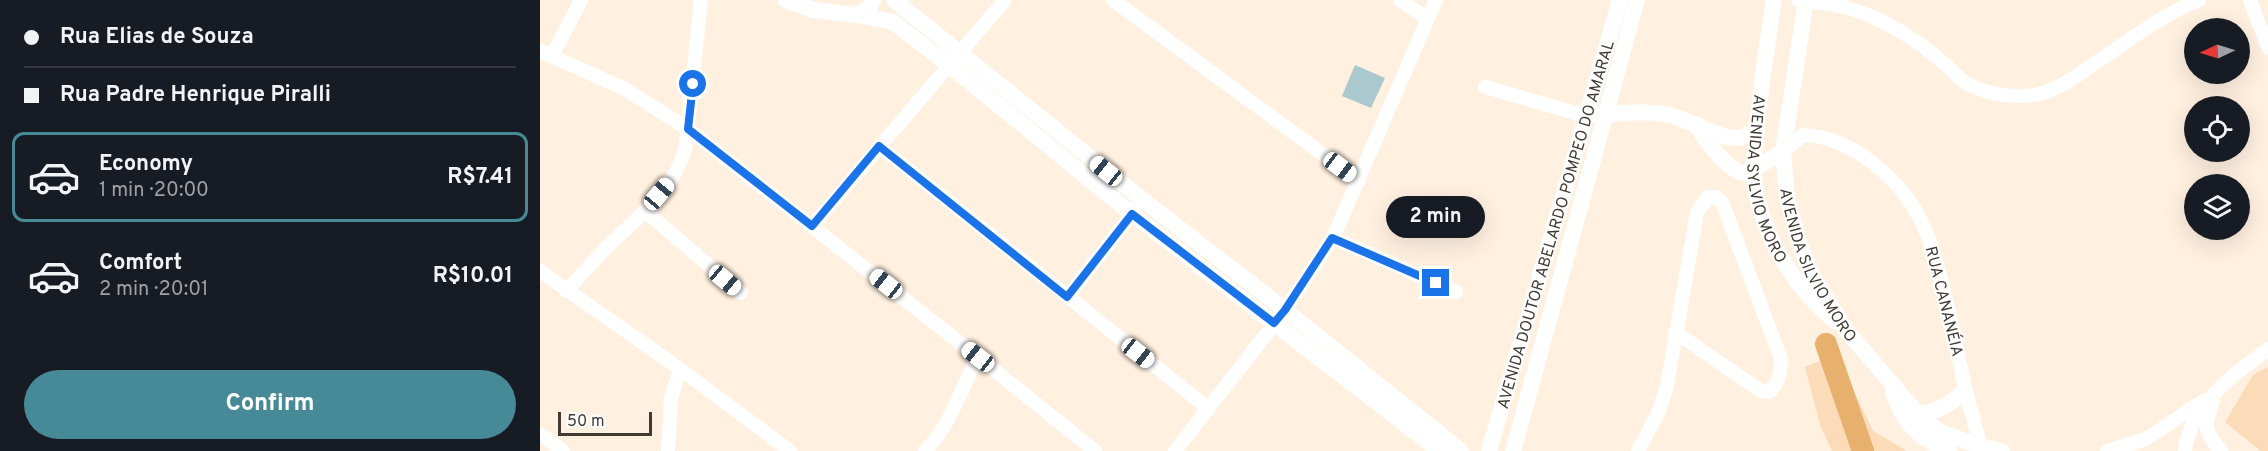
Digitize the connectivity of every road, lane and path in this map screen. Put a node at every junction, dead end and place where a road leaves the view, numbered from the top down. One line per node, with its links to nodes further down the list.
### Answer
1 (581, 0): 21 (street)
2 (701, 0): 29 (street)
3 (785, 0): 18 (main road)
4 (873, 0): 18 (main road)
5 (894, 0): 22 (main road)
6 (1005, 0): 22 (street)
7 (1113, 0): 33 (street)
8 (1400, 0): 19 (street)
9 (1436, 0): 19 (street)
10 (1620, 0): 26 (main road, AVENIDA DOUTOR ABELARDO POMPEO DO AMARAL)
11 (1638, 0): 25 (main road, AVENIDA DOUTOR ABELARDO POMPEO DO AMARAL)
12 (1774, 0): 28 (main road, AVENIDA SYLVIO MORO)
13 (1798, 0): 14 (street)
14 (1806, 0): 17 (street); 31 (main road, AVENIDA SILVIO MORO)
15 (2199, 0): 17 (street)
16 (2250, 0): 20 (street)
17 (1835, 2)
18 (857, 15): 23 (main road)
19 (1428, 19): 33 (street)
20 (2268, 48)
21 (546, 53): 29 (street)
22 (961, 53): 23 (street); 34 (main road)
23 (949, 65): 30 (street); 36 (main road)
24 (1485, 87): 26 (street)
25 (1604, 115): 26 (main road); 27 (main road); 46 (main road, AVENIDA DOUTOR ABELARDO POMPEO DO AMARAL)
26 (1586, 116): 44 (main road, AVENIDA DOUTOR ABELARDO POMPEO DO AMARAL)
27 (1696, 123): 28 (main road); 32 (main road)
28 (1756, 128): 32 (main road, AVENIDA SYLVIO MORO)
29 (688, 129): 35 (street); 37 (street)
30 (879, 146): 37 (street); 43 (street)
31 (1783, 152): 32 (main road); 47 (main road, AVENIDA SILVIO MORO); 53 (street, RUA CANANÉIA)
32 (1753, 169): 47 (main road, AVENIDA SYLVIO MORO)
33 (1359, 181): 38 (street)
34 (1143, 201): 36 (street); 45 (main road)
35 (645, 211): 40 (street); 42 (street)
36 (1132, 214): 43 (street); 45 (main road)
37 (812, 226): 50 (street)
38 (1332, 238): 41 (street); 45 (street)
39 (540, 271): 40 (street)
40 (566, 291): 51 (street)
41 (1456, 292)
42 (741, 293)
43 (1067, 297): 55 (street)
44 (1529, 316): 46 (main road); 67 (main road, AVENIDA DOUTOR ABELARDO POMPEO DO AMARAL)
45 (1280, 317): 55 (street); 65 (main road); 66 (main road)
46 (1550, 323): 68 (main road, AVENIDA DOUTOR ABELARDO POMPEO DO AMARAL)
47 (1846, 330): 52 (main road, AVENIDA SILVIO MORO)
48 (1675, 332): 48 (street); 69 (street)
49 (2268, 349): 54 (street)
50 (978, 357): 62 (street); 63 (street)
51 (680, 369): 60 (street); 61 (street)
52 (1891, 385): 56 (main road, AVENIDA SILVIO MORO); 70 (main road)
53 (1965, 390): 56 (main road); 58 (street, RUA CANANÉIA)
54 (2217, 392): 72 (street); 73 (street); 74 (street)
55 (1209, 409): 64 (street)
56 (1917, 413): 58 (main road, AVENIDA SILVIO MORO)
57 (540, 434): 59 (street)
58 (1979, 448): 71 (main road, AVENIDA SILVIO MORO)
59 (563, 451)
60 (668, 451)
61 (790, 451)
62 (925, 451)
63 (1095, 451)
64 (1175, 451)
65 (1440, 451)
66 (1461, 451)
67 (1489, 451)
68 (1513, 451)
69 (1638, 451)
70 (1949, 451)
71 (2002, 451)
72 (2107, 451)
73 (2185, 451)
74 (2221, 451)

